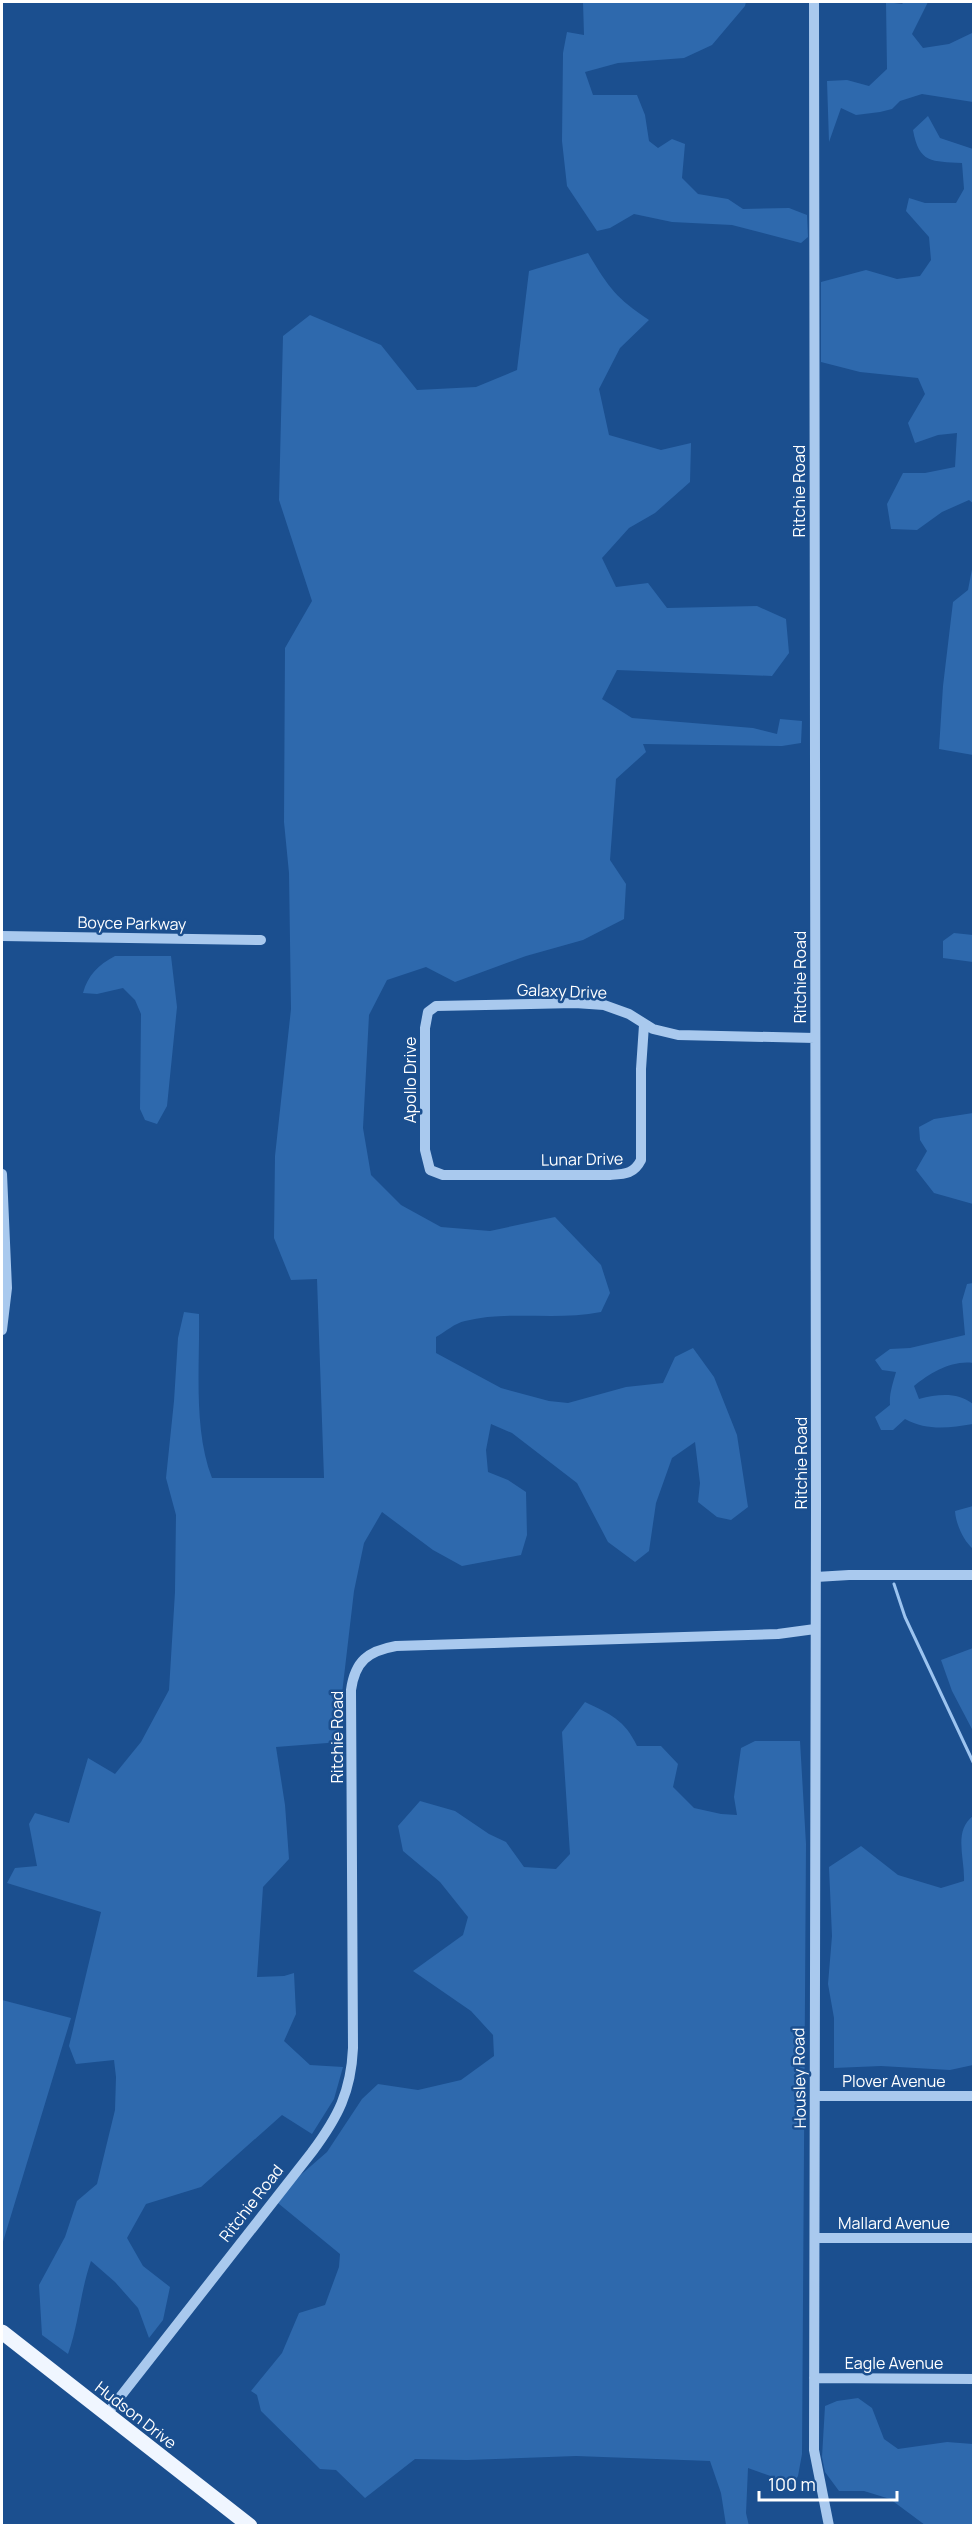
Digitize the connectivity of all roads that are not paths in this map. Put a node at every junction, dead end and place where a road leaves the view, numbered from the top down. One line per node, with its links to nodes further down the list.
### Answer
1 (814, 2): 6 (street, Ritchie Road)
2 (2, 936): 3 (street, Boyce Parkway)
3 (261, 940)
4 (444, 1004): 5 (street, Galaxy Drive); 7 (street, Apollo Drive)
5 (644, 1025): 6 (street, Galaxy Drive); 7 (street, Lunar Drive)
6 (815, 1038): 11 (street, Ritchie Road)
7 (429, 1167)
8 (2, 1174): 9 (street)
9 (2, 1330)
10 (974, 1575): 11 (street)
11 (816, 1577): 12 (street, Ritchie Road)
12 (815, 1629): 13 (street, Housley Road); 20 (street, Ritchie Road)
13 (815, 2096): 14 (street, Plover Avenue); 15 (street, Housley Road)
14 (974, 2097)
15 (815, 2238): 16 (street, Mallard Avenue); 18 (street, Housley Road)
16 (974, 2238)
17 (2, 2332): 20 (main road, Hudson Drive)
18 (814, 2378): 19 (street, Eagle Avenue); 22 (street, Housley Road)
19 (974, 2379)
20 (106, 2415): 21 (main road, Hudson Drive)
21 (250, 2526)
22 (829, 2526)

